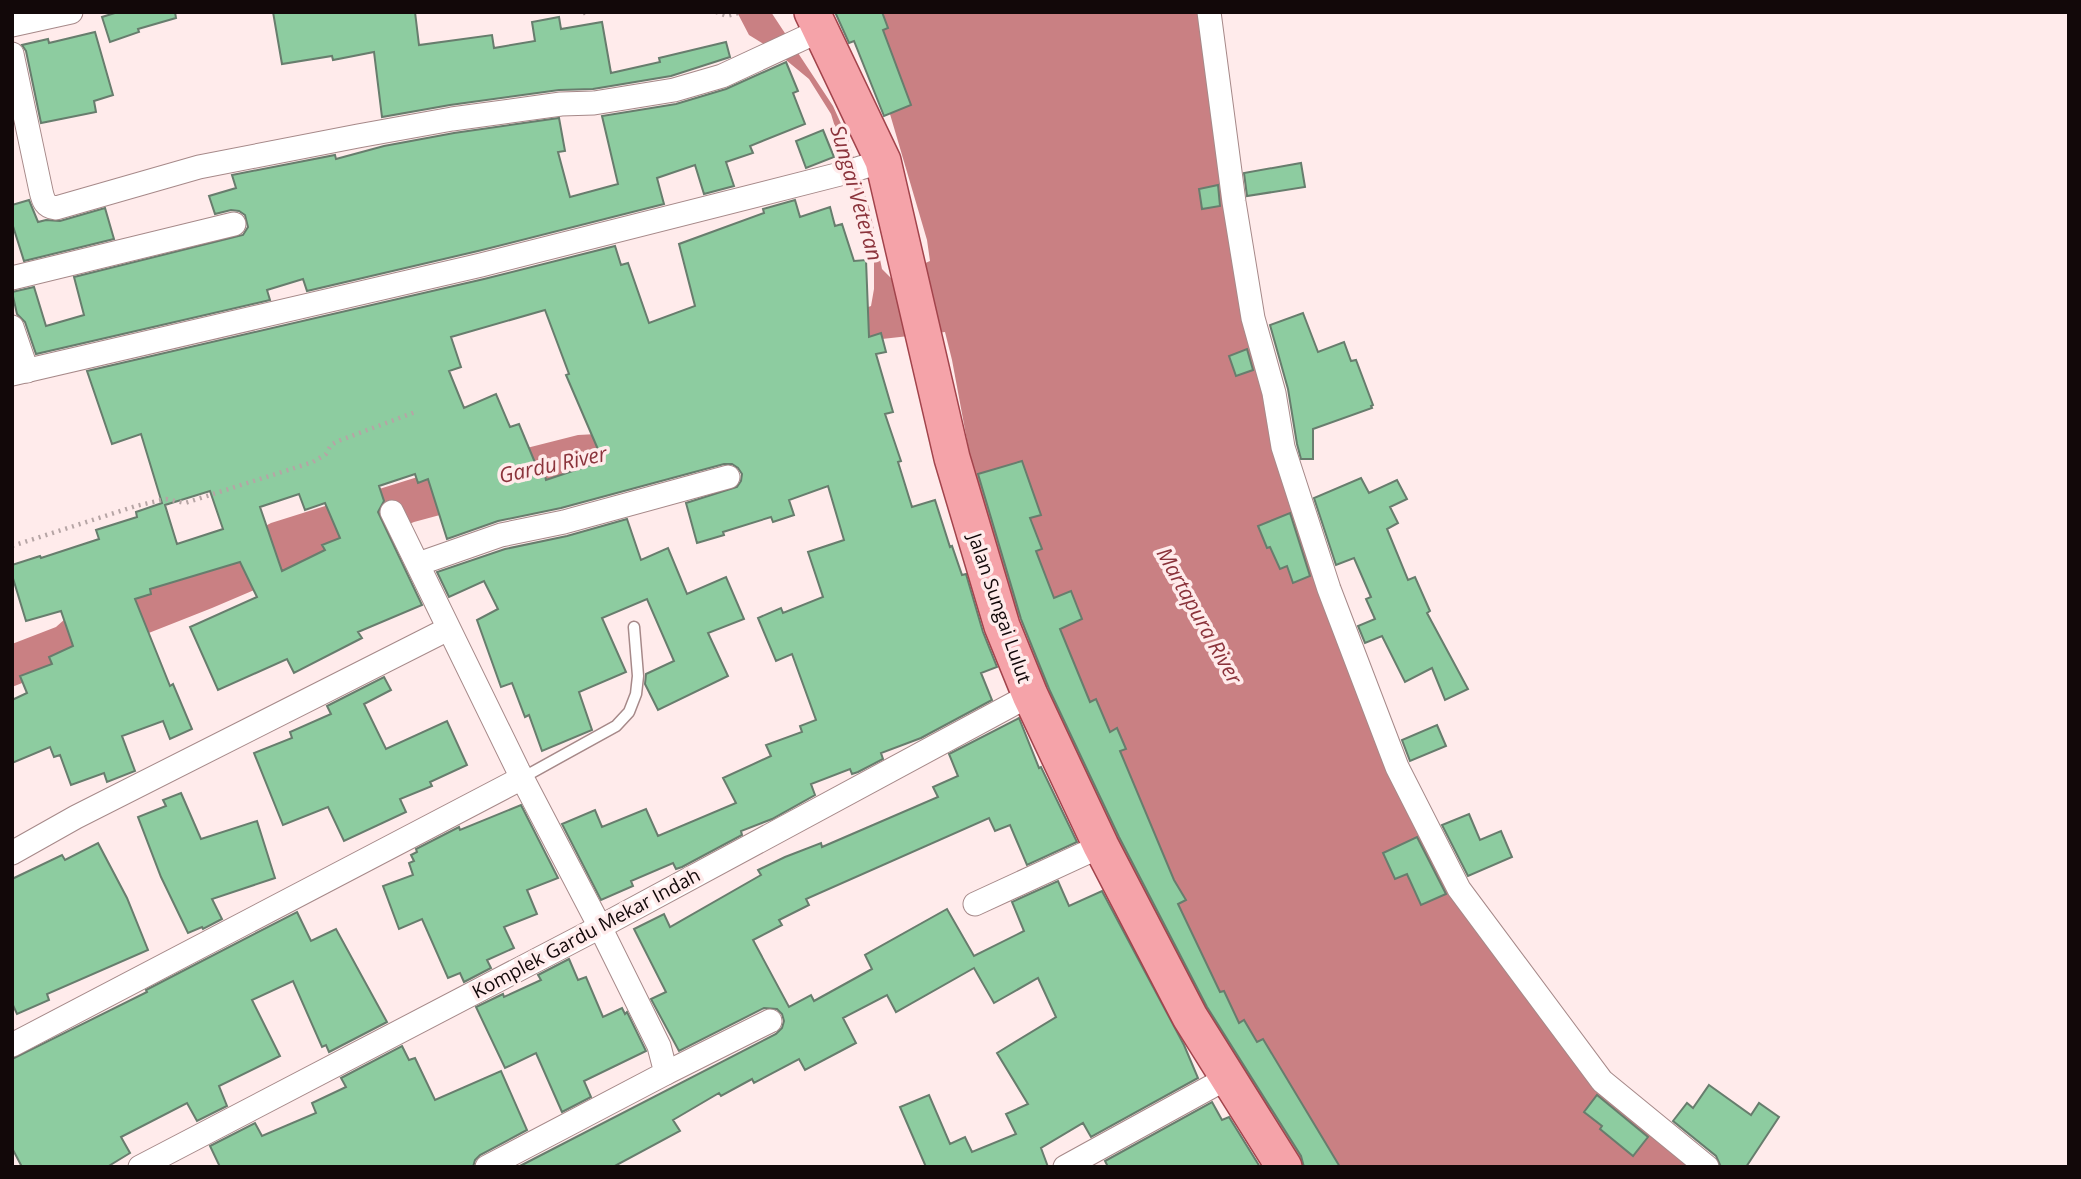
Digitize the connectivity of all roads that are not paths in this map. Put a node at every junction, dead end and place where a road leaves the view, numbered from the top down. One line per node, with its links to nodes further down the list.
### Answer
1 (71, 12): 3 (street)
2 (1209, 12): 30 (street)
3 (12, 25)
4 (810, 28): 5 (street); 6 (main road, Jalan Sungai Lulut)
5 (12, 54)
6 (875, 164): 10 (street); 16 (main road, Jalan Sungai Lulut)
7 (234, 224): 8 (street)
8 (12, 278)
9 (12, 327): 10 (street)
10 (19, 372)
11 (728, 477): 13 (street)
12 (392, 512): 13 (street)
13 (418, 564): 15 (street)
14 (634, 627): 17 (lane)
15 (448, 629): 17 (street); 19 (street)
16 (1030, 695): 18 (main road, Jalan Sungai Lulut); 21 (street, Komplek Gardu Mekar Indah)
17 (522, 778): 21 (street); 23 (street)
18 (1101, 846): 20 (street); 25 (main road, Jalan Sungai Lulut)
19 (12, 853)
20 (975, 904)
21 (600, 927): 24 (street); 26 (street, Komplek Gardu Mekar Indah)
22 (770, 1021): 24 (street)
23 (12, 1045)
24 (666, 1073): 27 (street)
25 (1227, 1079): 28 (street); 29 (main road, Jalan Sungai Lulut)
26 (140, 1167)
27 (487, 1167)
28 (1065, 1167)
29 (1283, 1167)
30 (1707, 1167)

